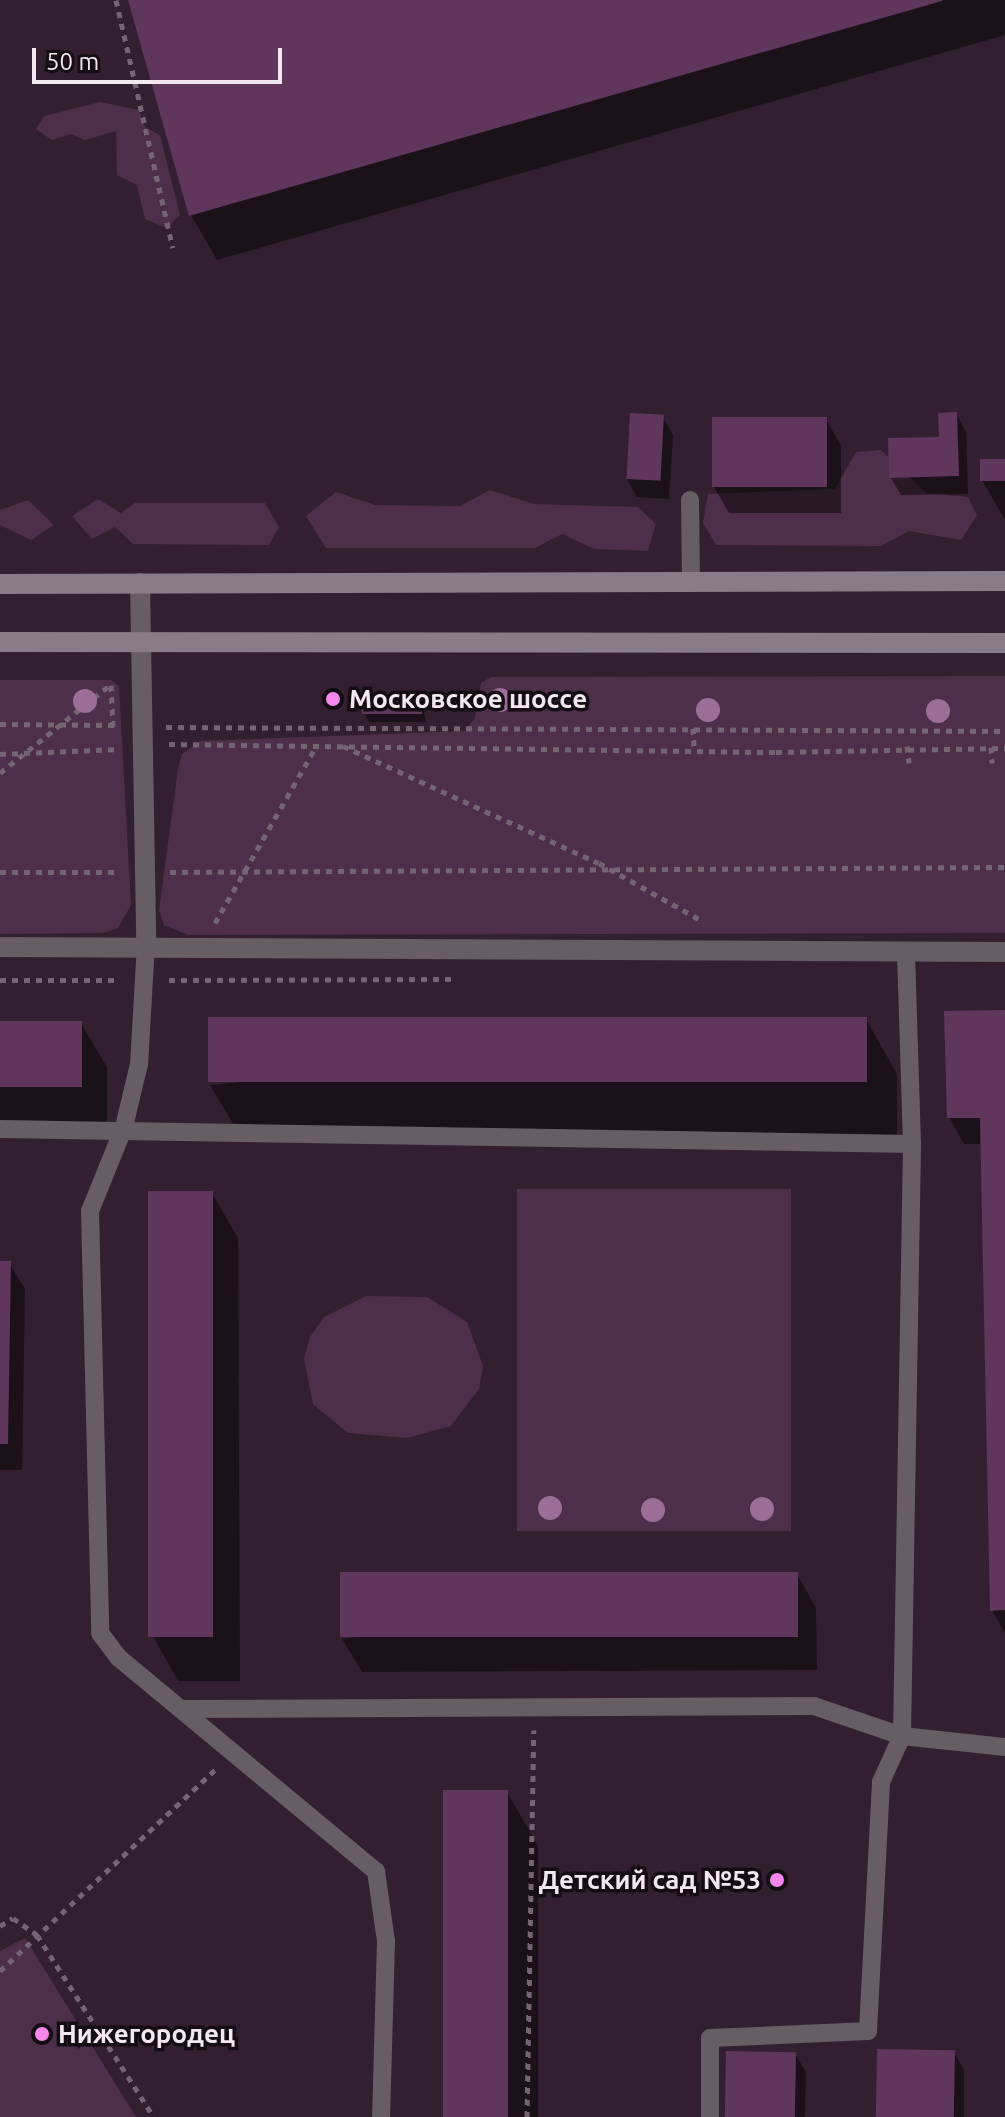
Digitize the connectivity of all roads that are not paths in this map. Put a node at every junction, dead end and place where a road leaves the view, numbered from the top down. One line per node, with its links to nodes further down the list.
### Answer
1 (690, 500): 3 (lane)
2 (1005, 581): 3 (main road)
3 (691, 582): 4 (main road)
4 (140, 583): 5 (main road); 7 (street)
5 (0, 584)
6 (0, 642): 7 (main road)
7 (141, 643): 8 (main road); 9 (street)
8 (1005, 643)
9 (146, 944): 10 (street); 11 (street); 13 (lane)
10 (0, 947)
11 (906, 952): 12 (street); 15 (lane)
12 (1005, 952)
13 (124, 1127): 14 (lane); 15 (lane); 16 (lane)
14 (0, 1129)
15 (912, 1144): 17 (lane)
16 (185, 1709): 17 (lane); 19 (lane)
17 (902, 1736): 18 (lane); 20 (lane)
18 (1005, 1747)
19 (381, 2117)
20 (710, 2117)

